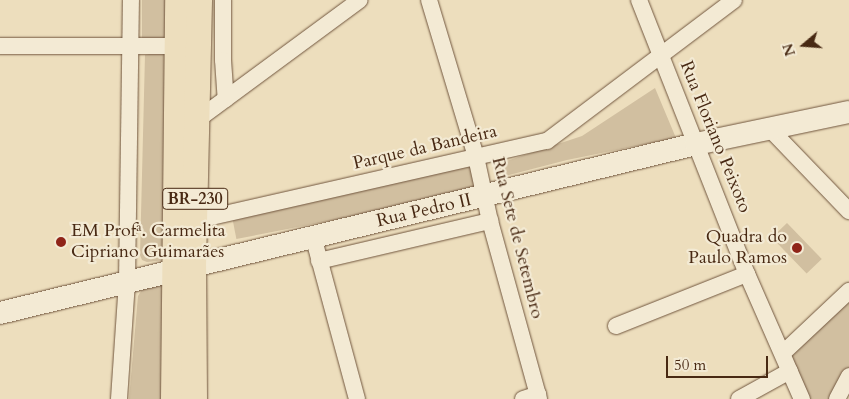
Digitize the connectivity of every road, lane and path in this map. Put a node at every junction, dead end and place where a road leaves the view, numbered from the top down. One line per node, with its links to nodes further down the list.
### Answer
1 (131, 0): 10 (street)
2 (177, 0): 11 (main road, BR-230)
3 (199, 0): 15 (main road, BR-230)
4 (223, 0): 13 (street)
5 (360, 0): 13 (street)
6 (428, 0): 18 (street, Rua Sete de Setembro)
7 (639, 0): 12 (street, Rua Floriano Peixoto)
8 (734, 0): 12 (street, Parque da Bandeira)
9 (0, 46): 10 (street)
10 (131, 46): 11 (street); 27 (street)
11 (176, 46): 22 (main road, BR-230)
12 (661, 56): 17 (street, Rua Floriano Peixoto); 18 (street, Parque da Bandeira)
13 (226, 99): 15 (street)
14 (849, 112): 16 (street, Rua Pedro II)
15 (197, 120): 22 (main road, BR-230)
16 (770, 129): 17 (street, Rua Pedro II); 20 (street)
17 (696, 144): 19 (street, Rua Pedro II); 26 (street, Rua Floriano Peixoto)
18 (476, 157): 19 (street, Rua Sete de Setembro); 22 (street, Parque da Bandeira)
19 (485, 196): 21 (street, Rua Sete de Setembro); 23 (street, Rua Pedro II)
20 (849, 211)
21 (490, 221): 24 (street); 34 (street, Rua Sete de Setembro)
22 (184, 223): 25 (main road, BR-230)
23 (313, 236): 24 (street); 25 (street, Rua Pedro II)
24 (320, 261): 38 (street)
25 (183, 268): 27 (street, Rua Pedro II); 36 (main road, BR-230); 37 (main road, BR-230)
26 (747, 274): 30 (street); 31 (street, Rua Floriano Peixoto)
27 (127, 282): 29 (street, Rua Pedro II); 35 (street)
28 (849, 291): 31 (street)
29 (0, 314)
30 (616, 326)
31 (783, 353): 32 (street, Rua Floriano Peixoto)
32 (790, 372): 39 (street); 40 (street, Rua Floriano Peixoto)
33 (849, 376): 41 (street)
34 (533, 397)
35 (119, 399)
36 (173, 399)
37 (194, 399)
38 (358, 399)
39 (739, 399)
40 (802, 399)
41 (837, 399)

